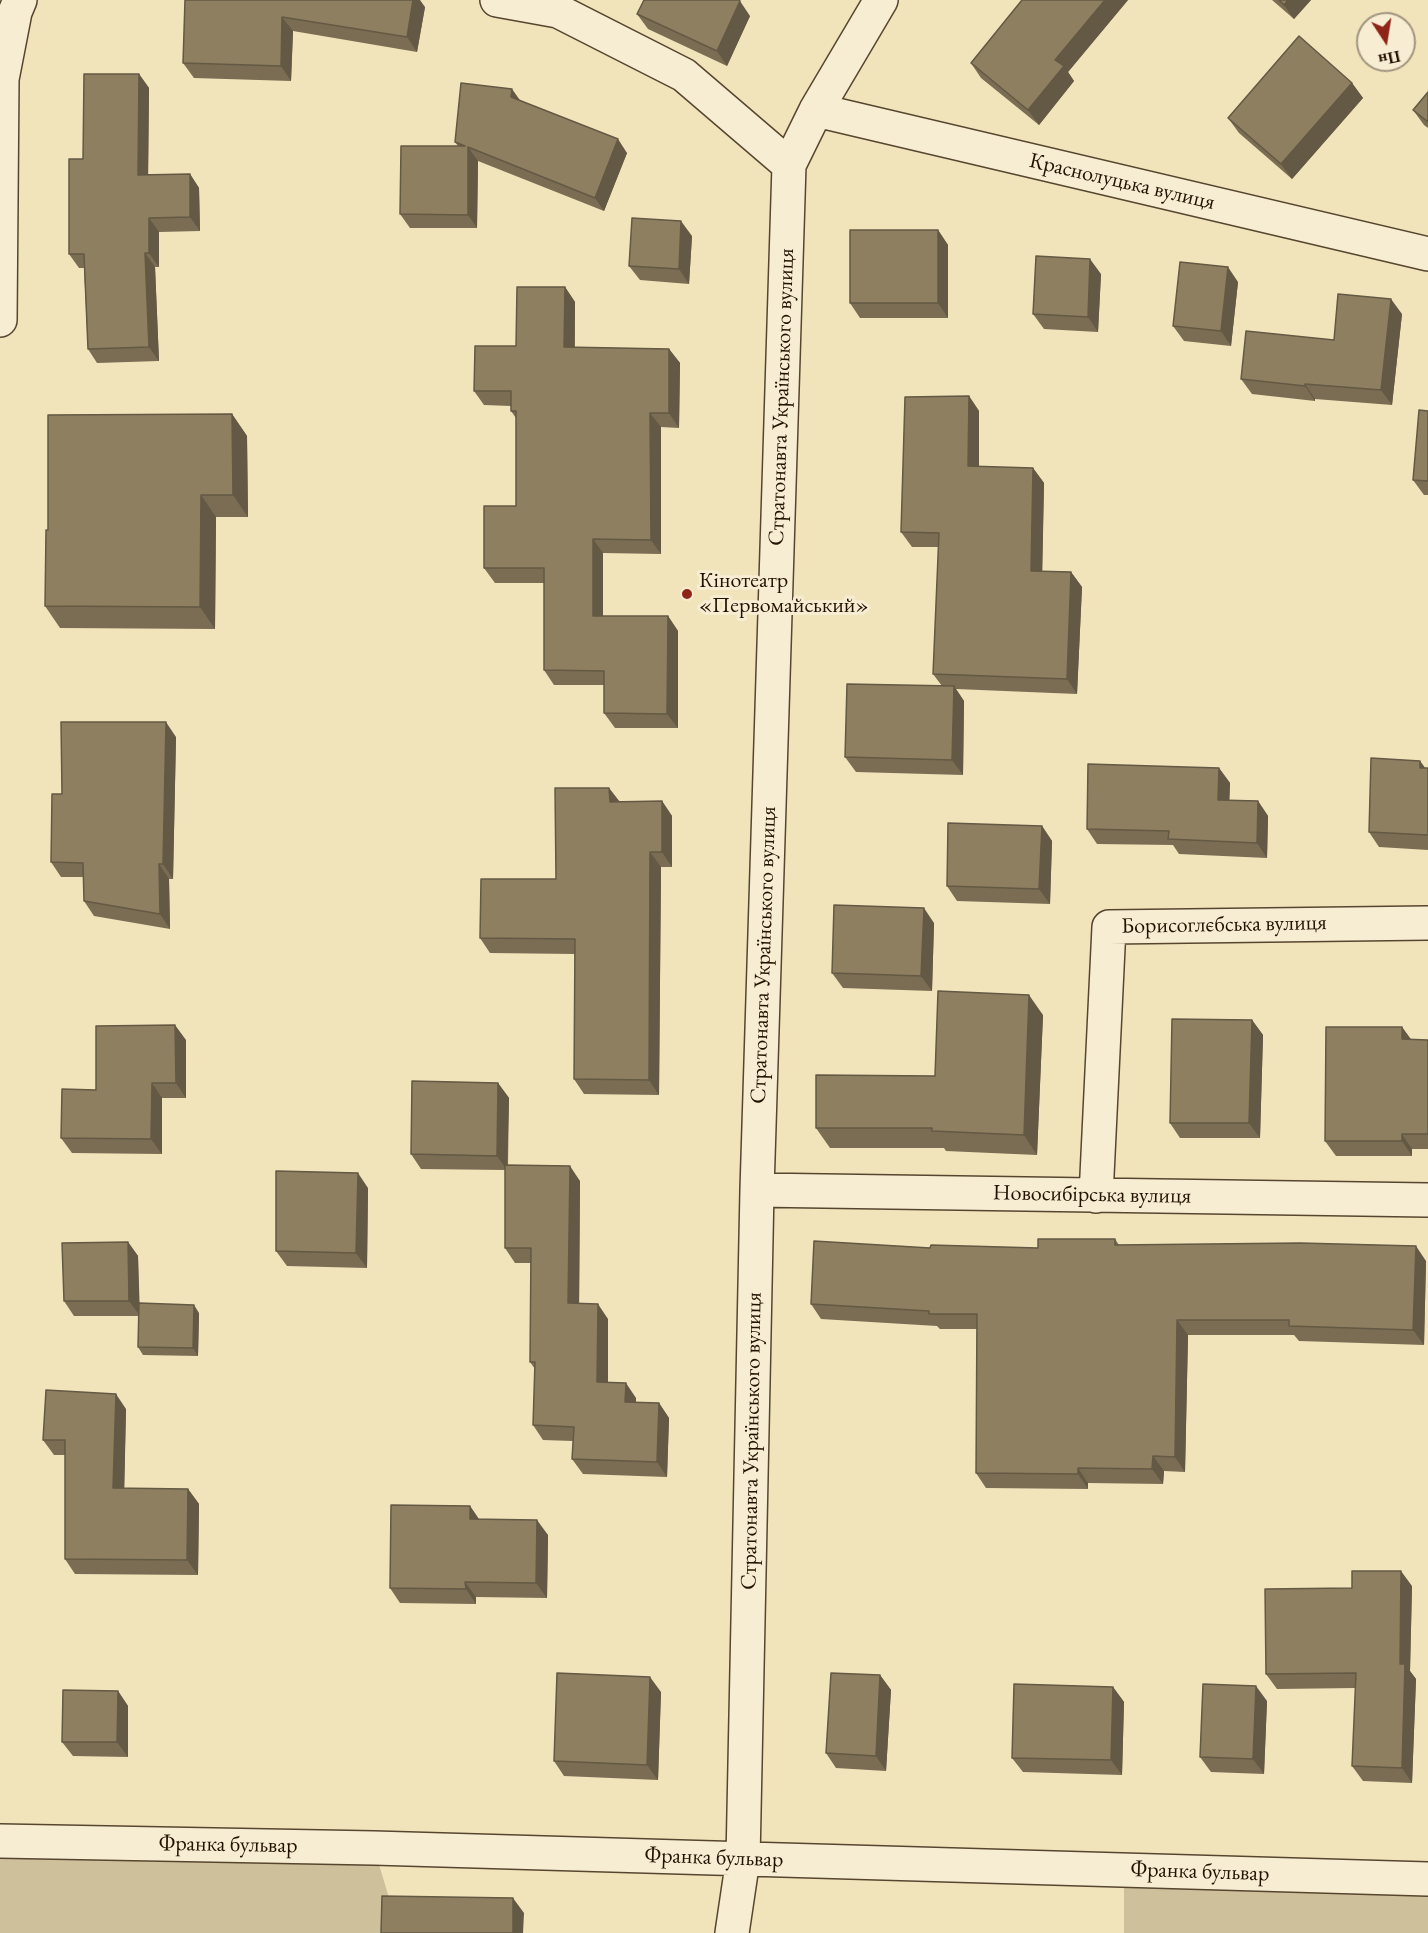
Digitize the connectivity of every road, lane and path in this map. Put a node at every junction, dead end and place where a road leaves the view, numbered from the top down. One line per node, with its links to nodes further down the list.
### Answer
1 (20, 0): 7 (street)
2 (497, 0): 5 (street)
3 (881, 0): 4 (street, Стратонавта Українського вулиця)
4 (816, 110): 5 (street, Стратонавта Українського вулиця); 6 (street, Краснолуцька вулиця)
5 (789, 165): 9 (street, Стратонавта Українського вулиця)
6 (1428, 254)
7 (0, 320)
8 (1428, 923): 10 (street, Борисоглєбська вулиця)
9 (757, 1190): 10 (street, Новосибірська вулиця); 13 (street, Стратонавта Українського вулиця)
10 (1096, 1196): 11 (street, Новосибірська вулиця)
11 (1428, 1200)
12 (0, 1841): 13 (street, Франка бульвар)
13 (743, 1859): 14 (street, Франка бульвар); 15 (street, Стратонавта Українського вулиця)
14 (1428, 1879)
15 (732, 1933)

